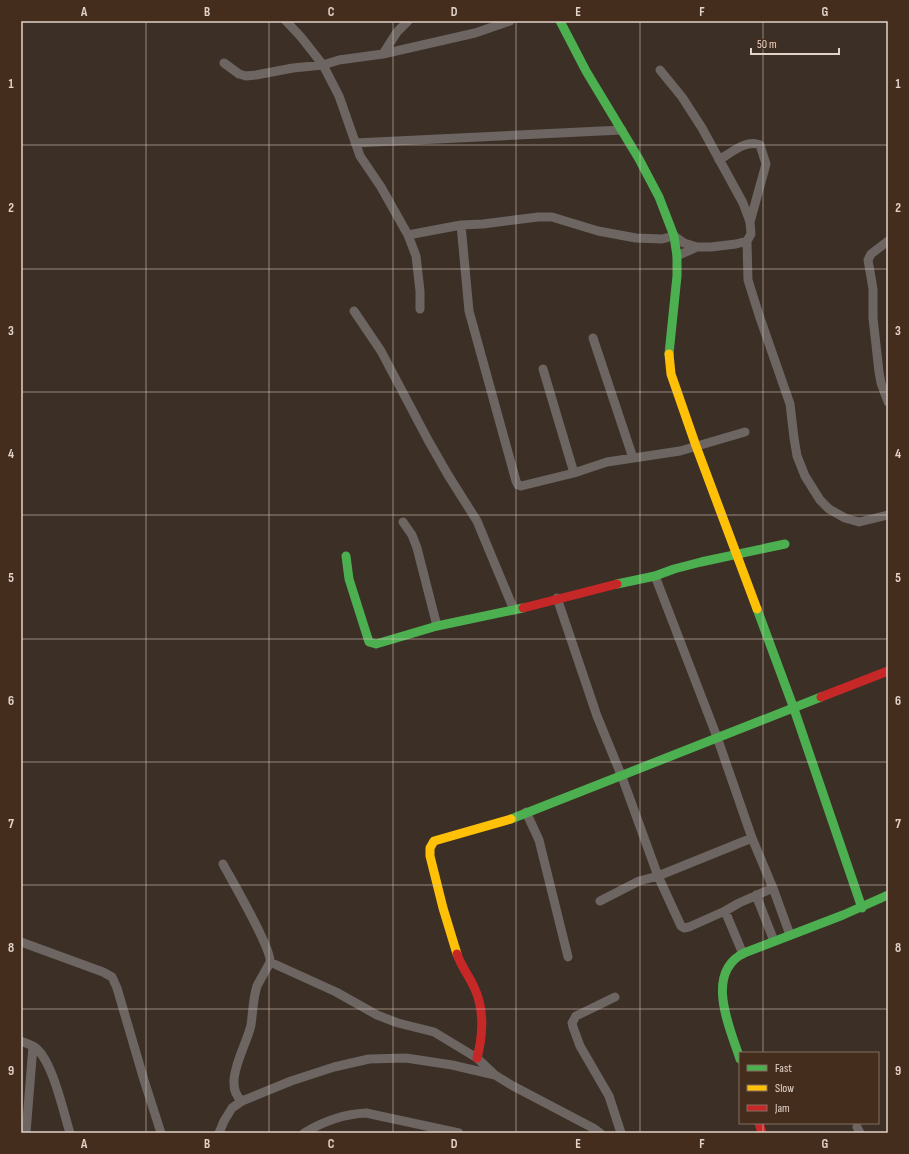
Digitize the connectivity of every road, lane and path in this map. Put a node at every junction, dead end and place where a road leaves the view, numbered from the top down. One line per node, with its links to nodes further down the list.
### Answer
1 (408, 21): 5 (street)
2 (510, 21): 5 (street)
3 (560, 21): 9 (street)
4 (290, 23): 7 (street)
5 (382, 54): 7 (street)
6 (224, 63): 7 (street)
7 (323, 65): 10 (street)
8 (660, 70): 11 (street)
9 (622, 130): 10 (street); 15 (street)
10 (355, 143): 14 (street)
11 (719, 160): 12 (street); 12 (street)
12 (750, 222): 16 (street)
13 (461, 225): 14 (street); 15 (street); 28 (street)
14 (408, 235): 20 (street)
15 (674, 236): 18 (street); 19 (street)
16 (747, 241): 18 (street); 29 (street)
17 (888, 241): 24 (street)
18 (697, 247): 19 (street)
19 (677, 256): 26 (street)
20 (420, 309)
21 (354, 311): 36 (street)
22 (593, 338): 27 (street)
23 (543, 369): 28 (street)
24 (888, 402)
25 (745, 432): 26 (street)
26 (696, 446): 27 (street); 32 (street)
27 (633, 458): 28 (street)
28 (574, 473)
29 (888, 515)
30 (403, 522): 37 (street)
31 (785, 544): 32 (street)
32 (737, 555): 34 (street); 39 (street)
33 (346, 556): 37 (street)
34 (655, 576): 35 (street); 40 (street)
35 (556, 598): 36 (street); 41 (street)
36 (514, 610): 37 (street)
37 (437, 626)
38 (888, 671): 39 (street)
39 (793, 706): 40 (street); 50 (street)
40 (717, 737): 41 (street); 43 (street)
41 (622, 777): 42 (street); 45 (street)
42 (526, 812): 56 (street); 62 (street)
43 (752, 838): 45 (street); 46 (street)
44 (223, 864): 57 (street)
45 (658, 876): 49 (street); 51 (street)
46 (773, 888): 47 (street); 52 (street)
47 (756, 895): 51 (street); 54 (street)
48 (888, 896): 50 (street)
49 (600, 901)
50 (862, 908): 52 (street)
51 (725, 911): 55 (street)
52 (790, 935): 54 (street)
53 (21, 942): 67 (street)
54 (774, 942): 55 (street)
55 (743, 954): 61 (street)
56 (568, 957)
57 (270, 962): 62 (street); 64 (street)
58 (615, 997): 72 (street)
59 (21, 1041): 60 (street)
60 (33, 1046): 65 (street); 66 (street)
61 (739, 1056)
62 (478, 1058): 63 (street)
63 (495, 1075): 64 (street); 71 (street)
64 (242, 1101): 68 (street)
65 (26, 1133)
66 (70, 1133)
67 (162, 1133)
68 (219, 1133)
69 (304, 1133): 70 (street)
70 (459, 1133)
71 (600, 1133)
72 (621, 1133)

